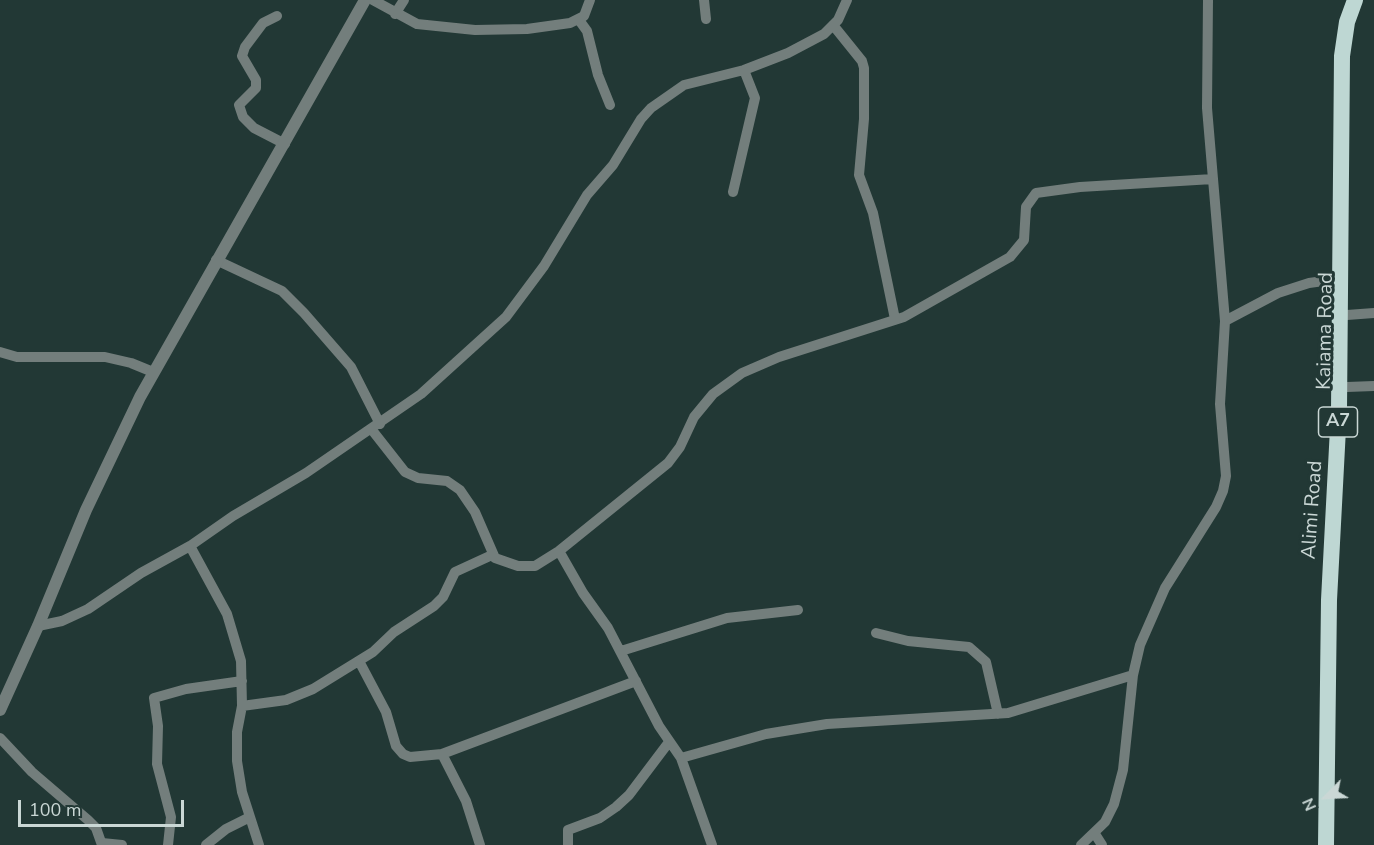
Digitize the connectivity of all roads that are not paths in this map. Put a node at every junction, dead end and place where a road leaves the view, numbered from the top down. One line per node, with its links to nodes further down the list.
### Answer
1 (365, 0): 17 (street)
2 (373, 0): 10 (street)
3 (404, 0): 10 (street)
4 (590, 0): 13 (street)
5 (704, 0): 12 (street)
6 (847, 0): 14 (street)
7 (1208, 0): 18 (street)
8 (1355, 0): 21 (highway, Alimi Road / A7)
9 (1363, 0): 23 (highway, Kaiama Road / A7)
10 (394, 14): 13 (street)
11 (277, 16): 17 (street)
12 (706, 19)
13 (579, 20): 16 (street)
14 (832, 25): 15 (street); 24 (street)
15 (744, 70): 19 (street); 30 (street)
16 (610, 105)
17 (285, 144): 20 (street)
18 (1213, 179): 24 (street); 25 (street)
19 (733, 192)
20 (216, 260): 27 (street); 30 (street)
21 (1338, 279): 25 (street); 61 (highway, Alimi Road / A7)
22 (1374, 313): 23 (street)
23 (1347, 315): 29 (highway, Kaiama Road / A7)
24 (895, 320): 32 (street)
25 (1226, 321): 39 (street)
26 (0, 352): 27 (street)
27 (153, 372): 35 (street)
28 (1374, 386): 29 (street)
29 (1347, 387): 62 (highway, Kaiama Road / A7)
30 (376, 427): 31 (street); 33 (street)
31 (190, 546): 35 (street); 40 (street)
32 (559, 551): 33 (street); 37 (street)
33 (492, 555): 38 (street)
34 (798, 610): 37 (street)
35 (38, 626): 43 (street)
36 (876, 633): 44 (street)
37 (621, 651): 41 (street)
38 (359, 661): 42 (street); 47 (street)
39 (1133, 675): 44 (street); 50 (street)
40 (242, 681): 42 (street); 53 (street)
41 (636, 681): 46 (street); 47 (street)
42 (242, 706): 49 (street)
43 (0, 710)
44 (998, 714): 48 (street)
45 (0, 738): 51 (street)
46 (669, 742): 48 (street); 57 (street)
47 (442, 754): 56 (street)
48 (681, 758): 58 (street)
49 (250, 817): 54 (street); 55 (street)
50 (1095, 834): 59 (street); 60 (street)
51 (102, 844): 52 (street)
52 (122, 845)
53 (168, 845)
54 (206, 845)
55 (259, 845)
56 (480, 845)
57 (568, 845)
58 (712, 845)
59 (1081, 845)
60 (1102, 845)
61 (1326, 845)
62 (1335, 845)

